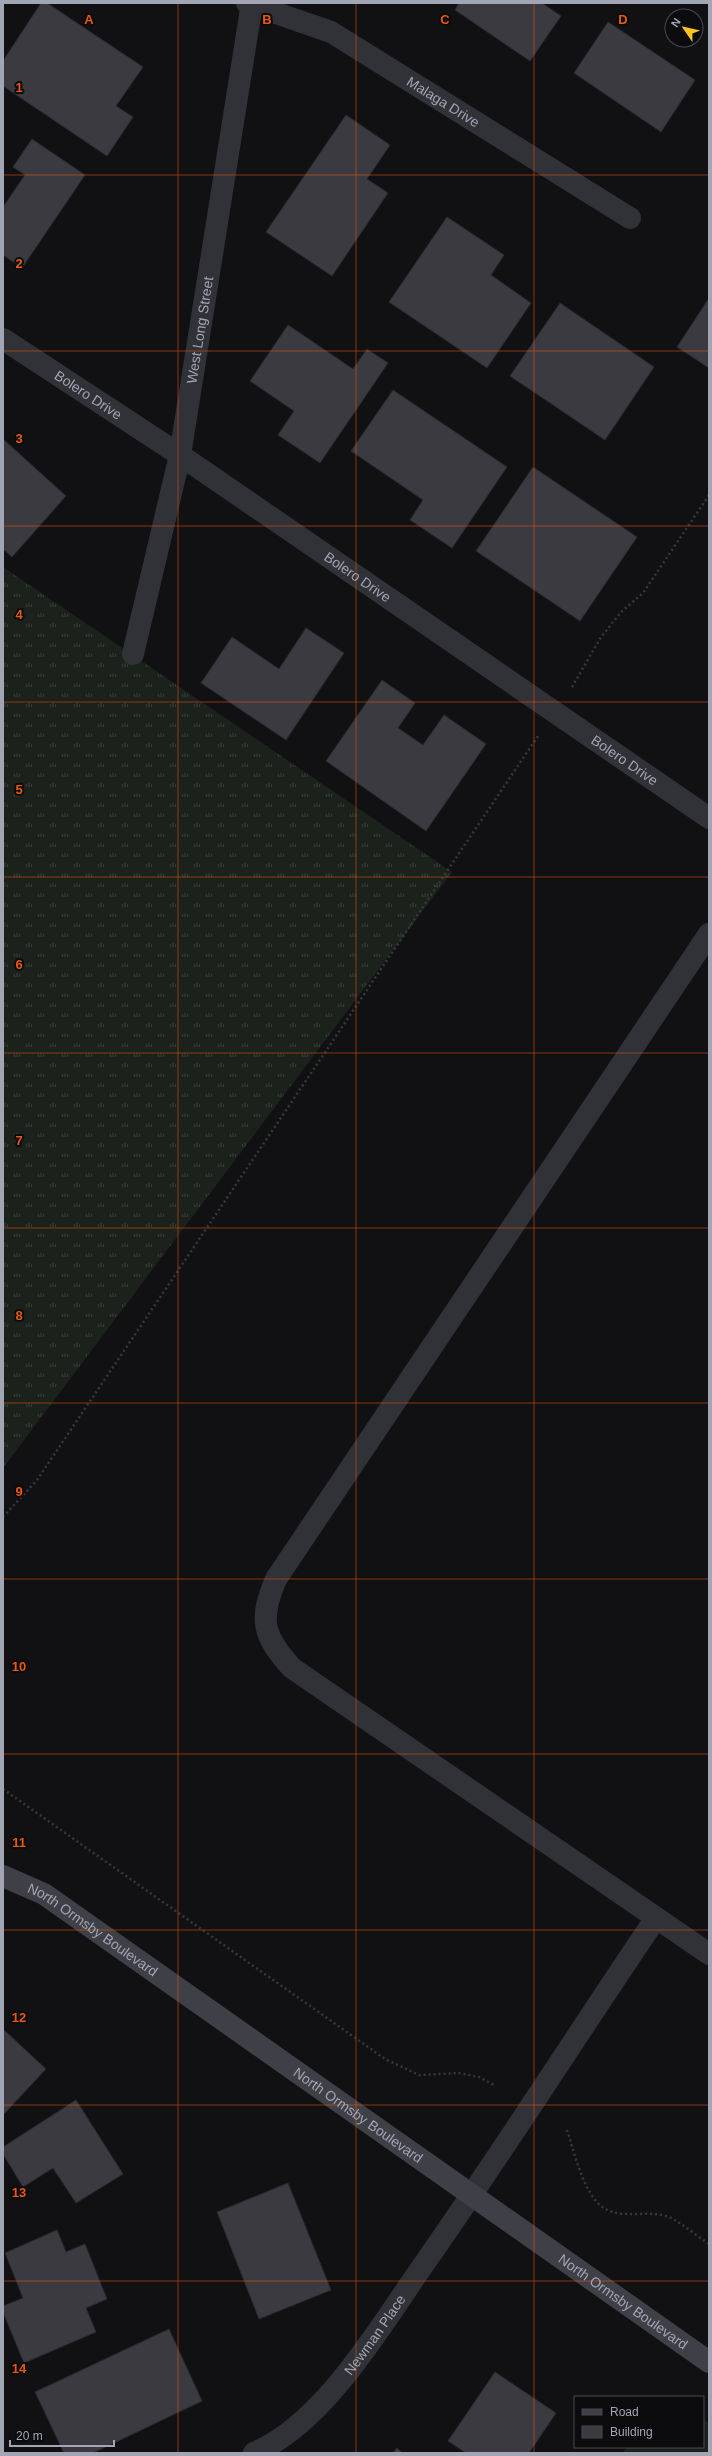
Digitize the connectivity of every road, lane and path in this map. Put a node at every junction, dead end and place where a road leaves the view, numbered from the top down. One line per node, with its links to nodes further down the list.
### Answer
1 (250, 3): 2 (street, Malaga Drive); 4 (street, West Long Street)
2 (630, 218)
3 (3, 339): 4 (street, Bolero Drive)
4 (180, 455): 6 (street, West Long Street); 9 (street, Bolero Drive)
5 (709, 495): 7 (path)
6 (134, 654)
7 (573, 685)
8 (536, 740): 11 (path)
9 (709, 818)
10 (709, 934): 14 (street)
11 (3, 1517)
12 (3, 1789): 16 (path)
13 (3, 1876): 18 (street, North Ormsby Boulevard)
14 (656, 1918): 15 (street); 18 (street, Newman Place)
15 (709, 1954)
16 (496, 2086)
17 (567, 2130): 19 (path)
18 (472, 2195): 20 (street, North Ormsby Boulevard); 21 (street, Newman Place)
19 (709, 2244)
20 (709, 2362)
21 (254, 2453)

